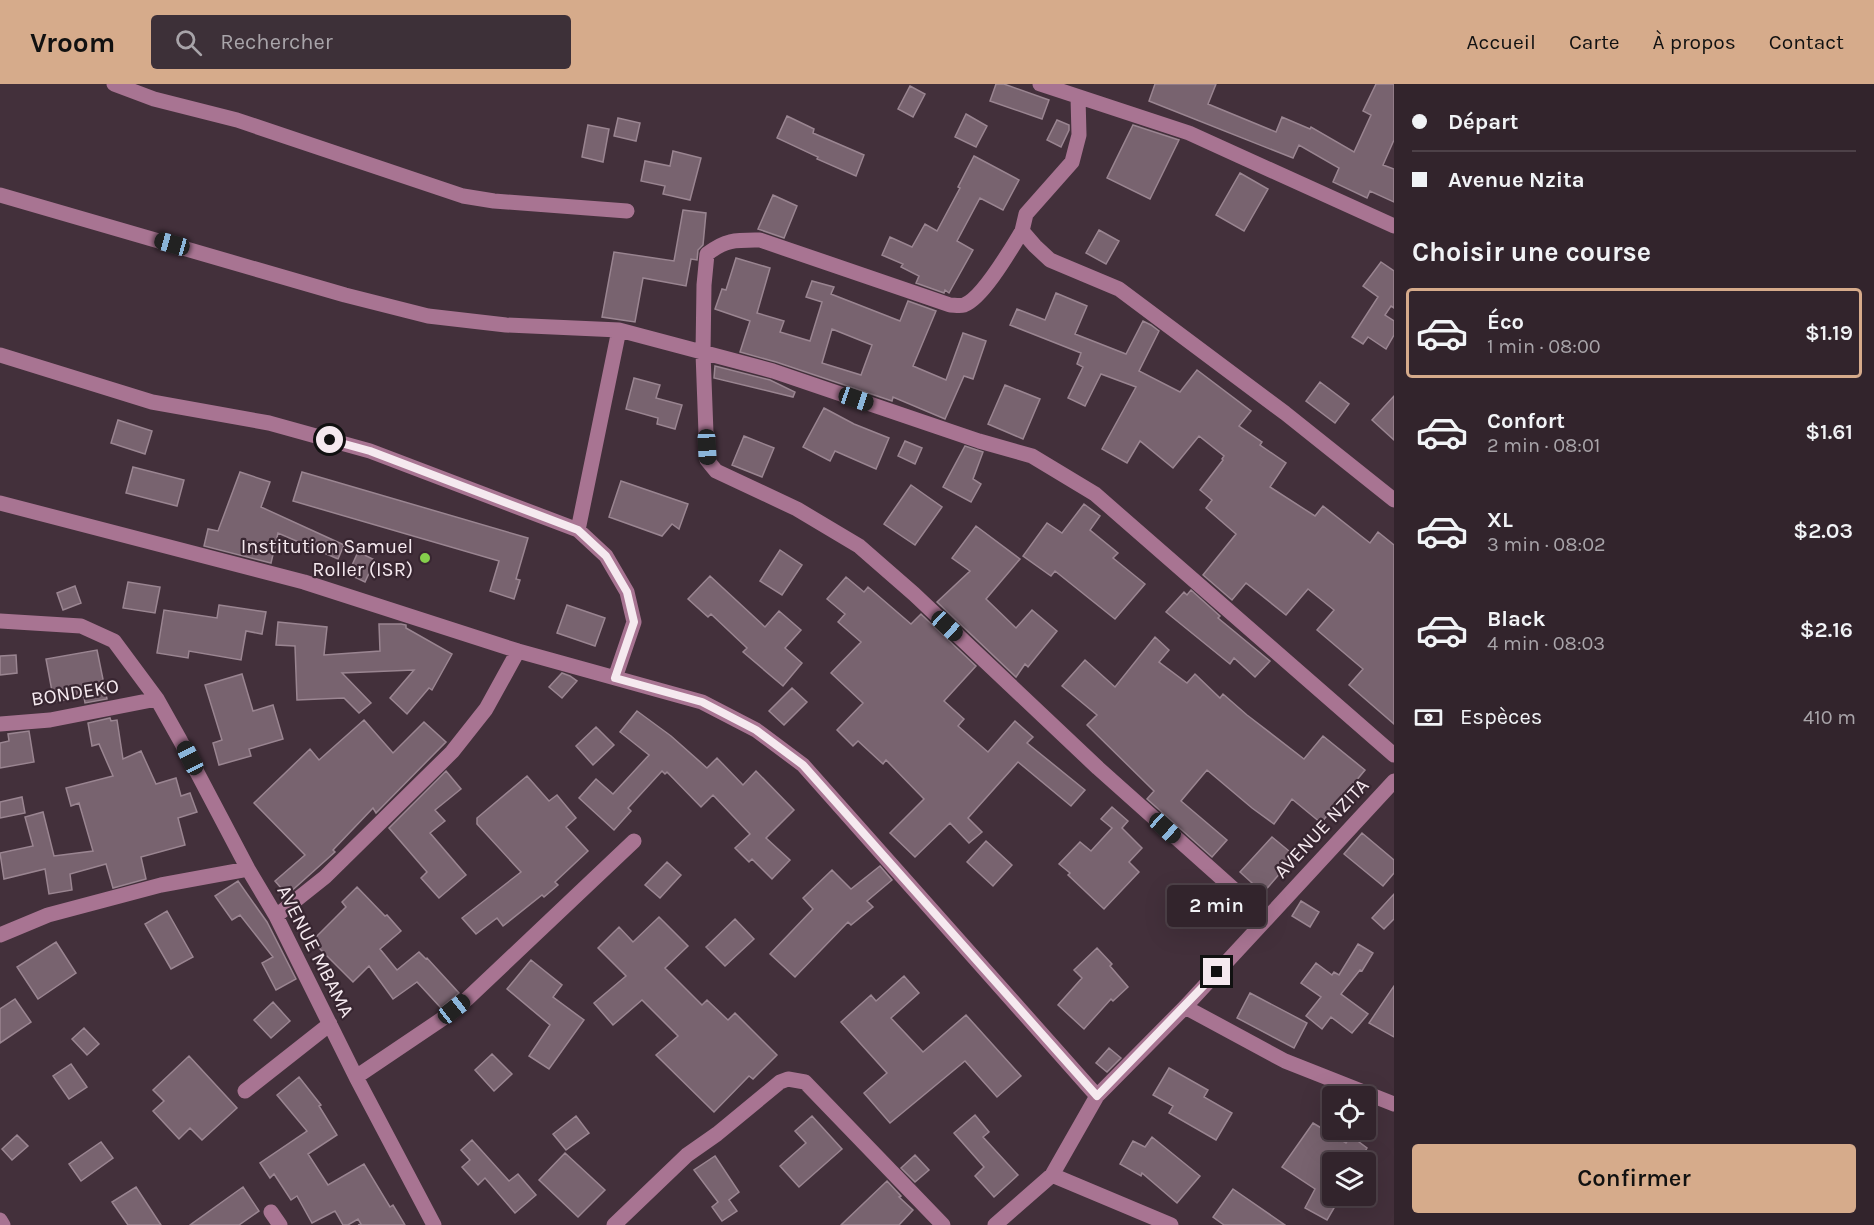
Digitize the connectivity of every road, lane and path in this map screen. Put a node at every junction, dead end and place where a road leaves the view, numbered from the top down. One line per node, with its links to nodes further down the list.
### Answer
1 (114, 84): 5 (street)
2 (1040, 84): 3 (street)
3 (1078, 97): 6 (street); 7 (street)
4 (0, 195): 8 (street)
5 (627, 211)
6 (1394, 226)
7 (1022, 231): 9 (street); 11 (street)
8 (619, 330): 9 (street); 13 (street)
9 (704, 353): 19 (street); 24 (street)
10 (0, 355): 13 (street)
11 (1394, 500)
12 (0, 503): 15 (street)
13 (578, 530): 16 (street)
14 (0, 621): 17 (street, AVENUE MBAMA)
15 (518, 651): 16 (street); 23 (street)
16 (615, 678): 30 (street)
17 (156, 699): 18 (street, BONDEKO); 22 (street, AVENUE MBAMA)
18 (0, 724)
19 (1394, 755)
20 (1394, 781): 24 (street, AVENUE NZITA)
21 (634, 841): 28 (street)
22 (248, 869): 23 (street, AVENUE MBAMA); 25 (street)
23 (276, 916): 27 (street, AVENUE MBAMA)
24 (1266, 918): 26 (street, AVENUE NZITA)
25 (0, 935)
26 (1185, 1007): 30 (street, AVENUE NZITA); 31 (street)
27 (330, 1024): 28 (street, AVENUE MBAMA); 29 (street)
28 (356, 1077): 37 (street, AVENUE MBAMA)
29 (245, 1090)
30 (1097, 1096): 32 (street, AVENUE NZITA)
31 (1394, 1104)
32 (1052, 1175): 40 (street, AVENUE NZITA); 41 (street)
33 (271, 1212): 36 (street)
34 (0, 1220): 35 (street)
35 (3, 1225)
36 (280, 1225)
37 (434, 1225)
38 (614, 1225): 39 (street)
39 (943, 1225)
40 (995, 1225)
41 (1171, 1225)

